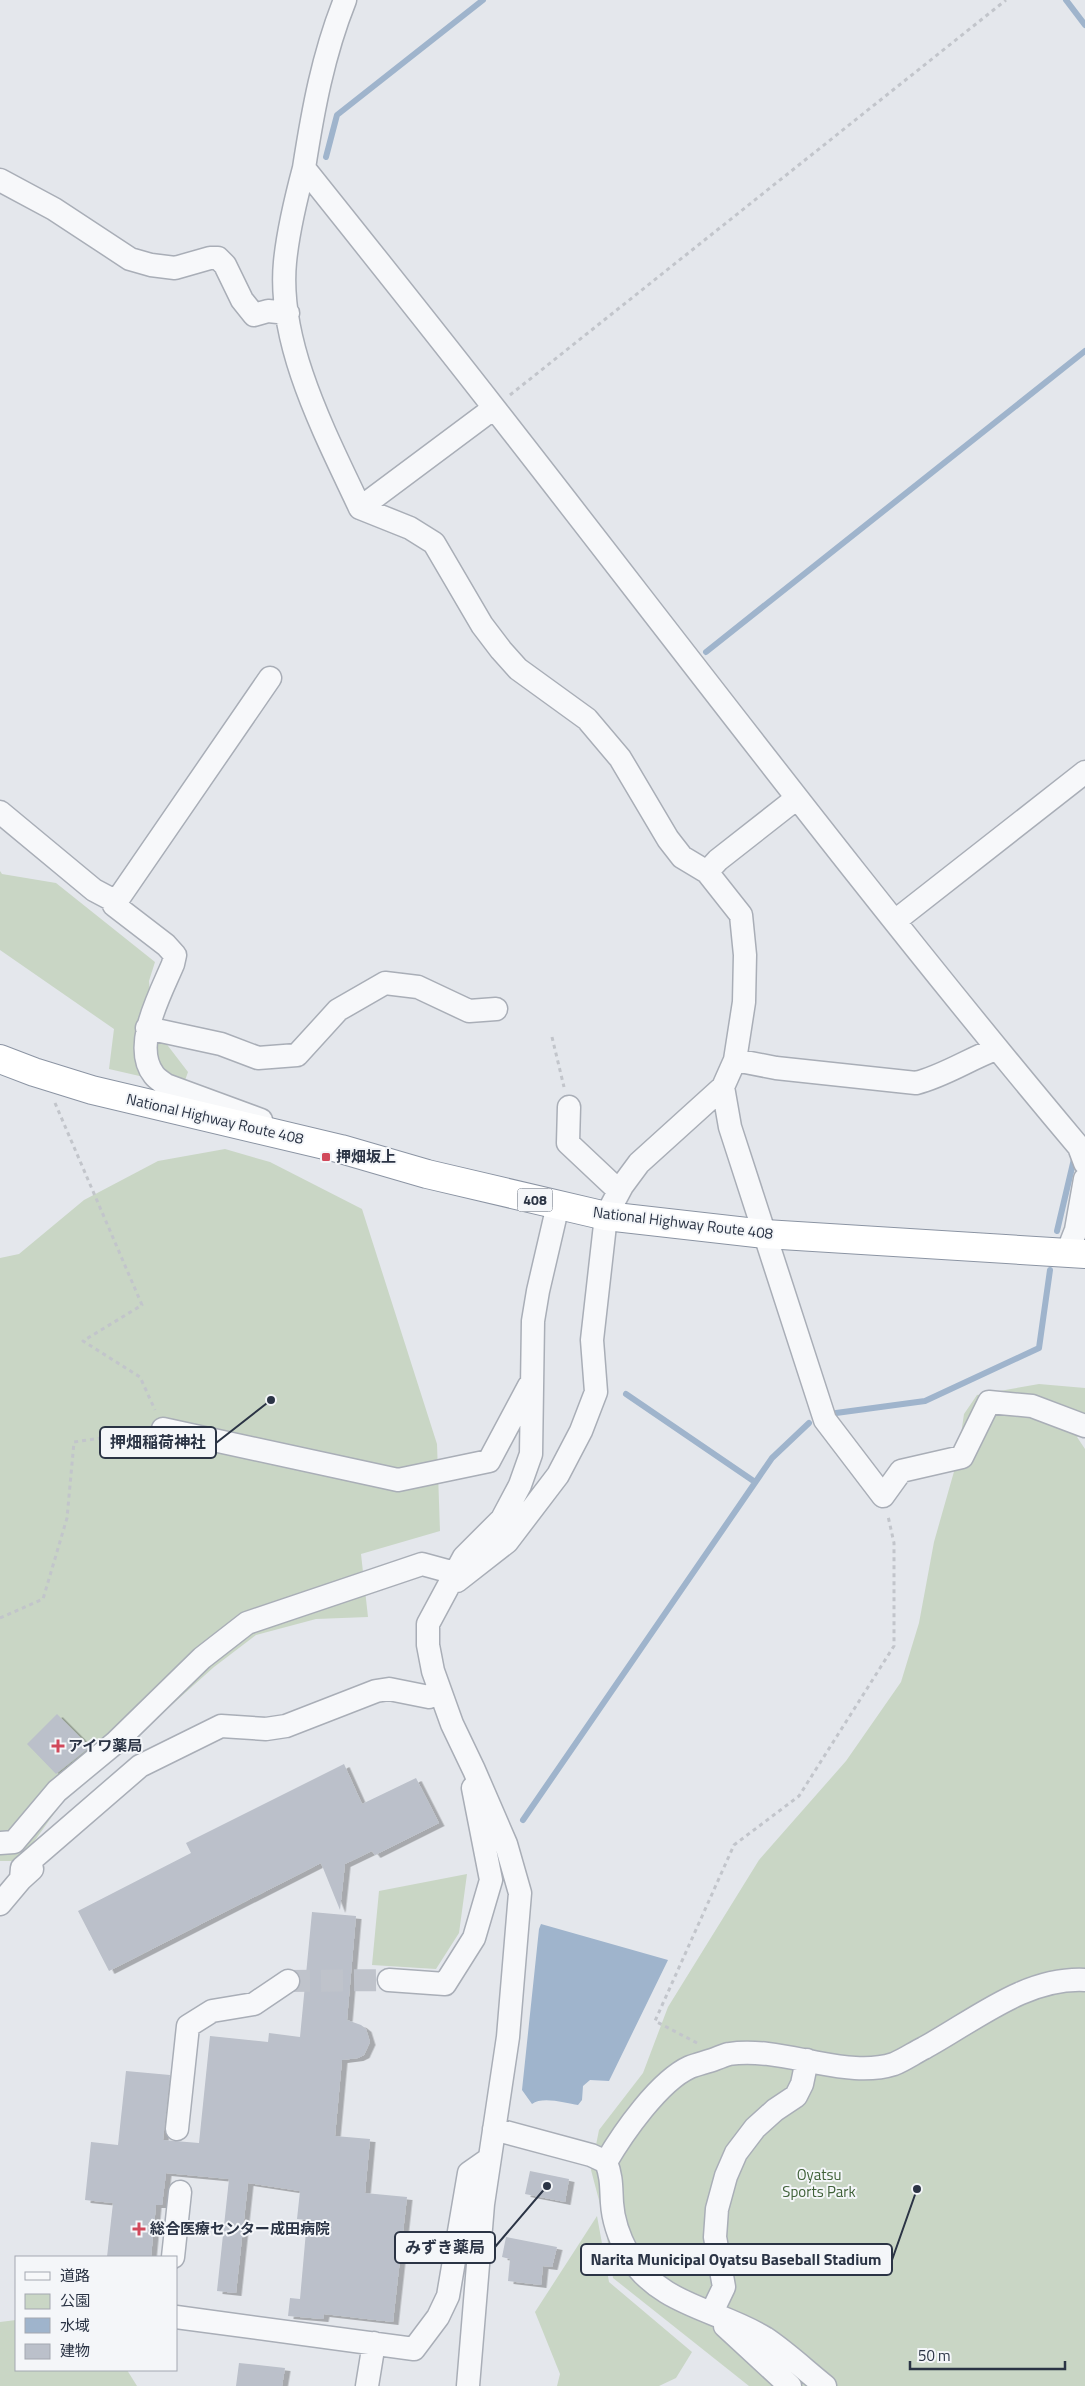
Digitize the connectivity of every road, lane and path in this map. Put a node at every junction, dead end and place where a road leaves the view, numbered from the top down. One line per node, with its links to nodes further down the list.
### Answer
1 (345, 0): 3 (street)
2 (1006, 0): 6 (path)
3 (304, 168): 5 (street); 6 (street)
4 (0, 180): 5 (street)
5 (288, 313): 7 (street)
6 (494, 408): 7 (street); 10 (street)
7 (360, 508): 12 (street)
8 (270, 678): 13 (street)
9 (1085, 772): 14 (street)
10 (797, 798): 12 (street); 14 (street)
11 (0, 812): 13 (street)
12 (707, 872): 20 (street)
13 (114, 905): 16 (street)
14 (896, 921): 18 (street)
15 (496, 1008): 16 (street)
16 (147, 1028): 24 (street)
17 (552, 1037): 23 (path)
18 (996, 1049): 20 (street); 25 (street)
19 (0, 1059): 21 (highway, National Highway Route 408 / 408)
20 (735, 1060): 22 (street)
21 (42, 1075): 24 (highway, National Highway Route 408 / 408); 34 (path)
22 (723, 1087): 27 (street); 30 (street)
23 (569, 1107): 27 (street)
24 (341, 1149): 28 (highway, National Highway Route 408 / 408)
25 (1085, 1162)
26 (1085, 1179): 31 (street)
27 (619, 1191): 29 (street)
28 (558, 1205): 29 (highway, National Highway Route 408 / 408); 32 (street)
29 (606, 1216): 30 (highway, National Highway Route 408 / 408); 36 (street)
30 (765, 1234): 31 (highway, National Highway Route 408 / 408); 35 (street)
31 (1076, 1253)
32 (531, 1383): 34 (street); 36 (street)
33 (1085, 1426): 35 (street)
34 (163, 1429): 37 (path)
35 (883, 1496): 45 (path)
36 (451, 1581): 38 (street); 40 (street)
37 (0, 1618)
38 (440, 1692): 39 (street); 41 (street)
39 (474, 1770): 42 (street); 48 (street)
40 (0, 1843)
41 (0, 1904)
42 (389, 1980)
43 (1085, 1980): 46 (street)
44 (288, 1981): 47 (street)
45 (716, 2059): 46 (street); 50 (street)
46 (807, 2060): 53 (street)
47 (177, 2128)
48 (494, 2129): 49 (street); 50 (street)
49 (489, 2159): 55 (street); 57 (street)
50 (606, 2162): 53 (street)
51 (180, 2192): 52 (street)
52 (174, 2256)
53 (712, 2312): 58 (street); 59 (street)
54 (178, 2317): 55 (street)
55 (374, 2343): 56 (street)
56 (367, 2386)
57 (468, 2386)
58 (790, 2386)
59 (825, 2386)

